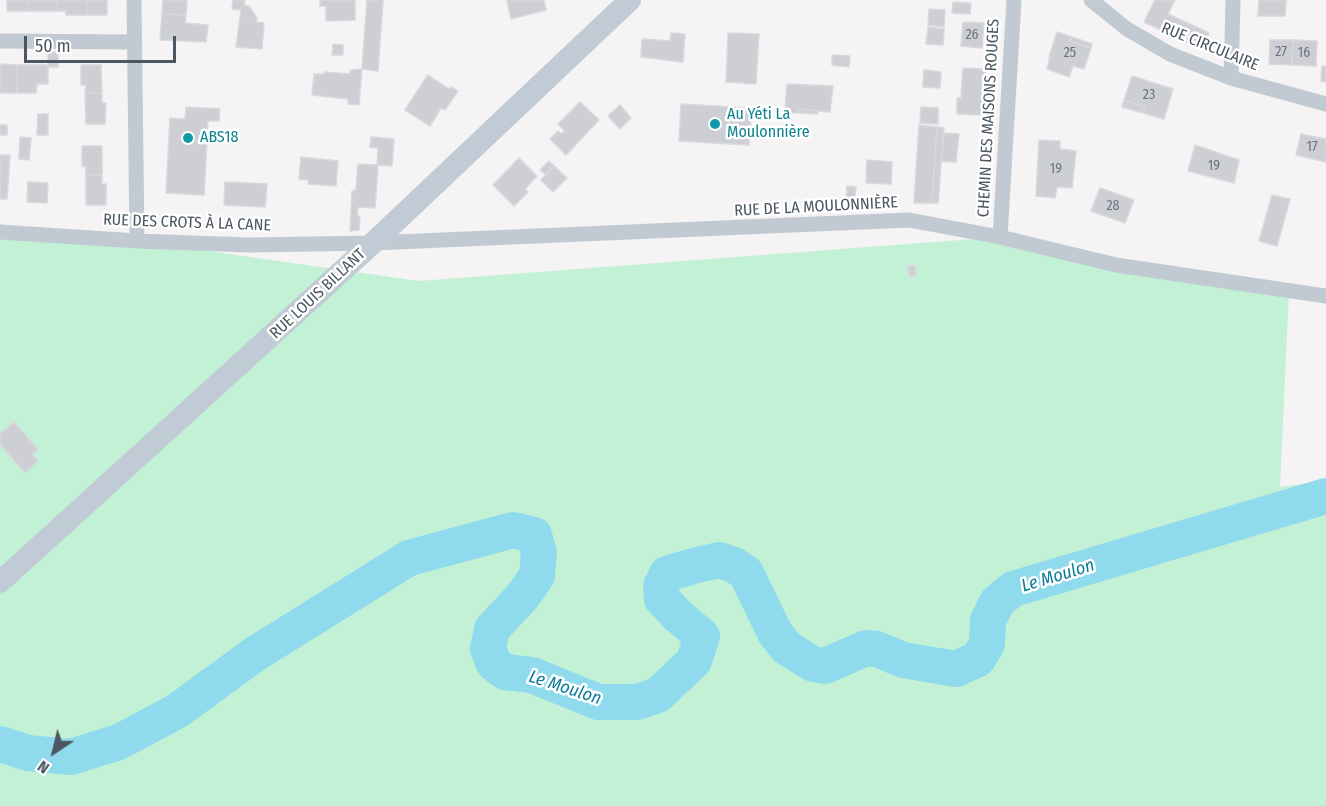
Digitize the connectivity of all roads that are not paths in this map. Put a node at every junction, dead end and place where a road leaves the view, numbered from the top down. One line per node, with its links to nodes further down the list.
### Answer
1 (135, 0): 7 (street)
2 (630, 0): 13 (street, RUE LOUIS BILLANT)
3 (1014, 0): 11 (street, CHEMIN DES MAISONS ROUGES)
4 (1091, 0): 8 (street, RUE CIRCULAIRE)
5 (1233, 0): 8 (street)
6 (0, 41): 7 (street)
7 (134, 42): 12 (street)
8 (1231, 78): 9 (street, RUE CIRCULAIRE)
9 (1326, 104)
10 (0, 232): 12 (street, RUE DES CROTS À LA CANE)
11 (1000, 237): 13 (street, RUE DE LA MOULONNIÈRE); 14 (street, RUE DE LA MOULONNIÈRE)
12 (137, 241): 13 (street, RUE DES CROTS À LA CANE)
13 (373, 243): 15 (street, RUE LOUIS BILLANT)
14 (1326, 296)
15 (0, 582)

